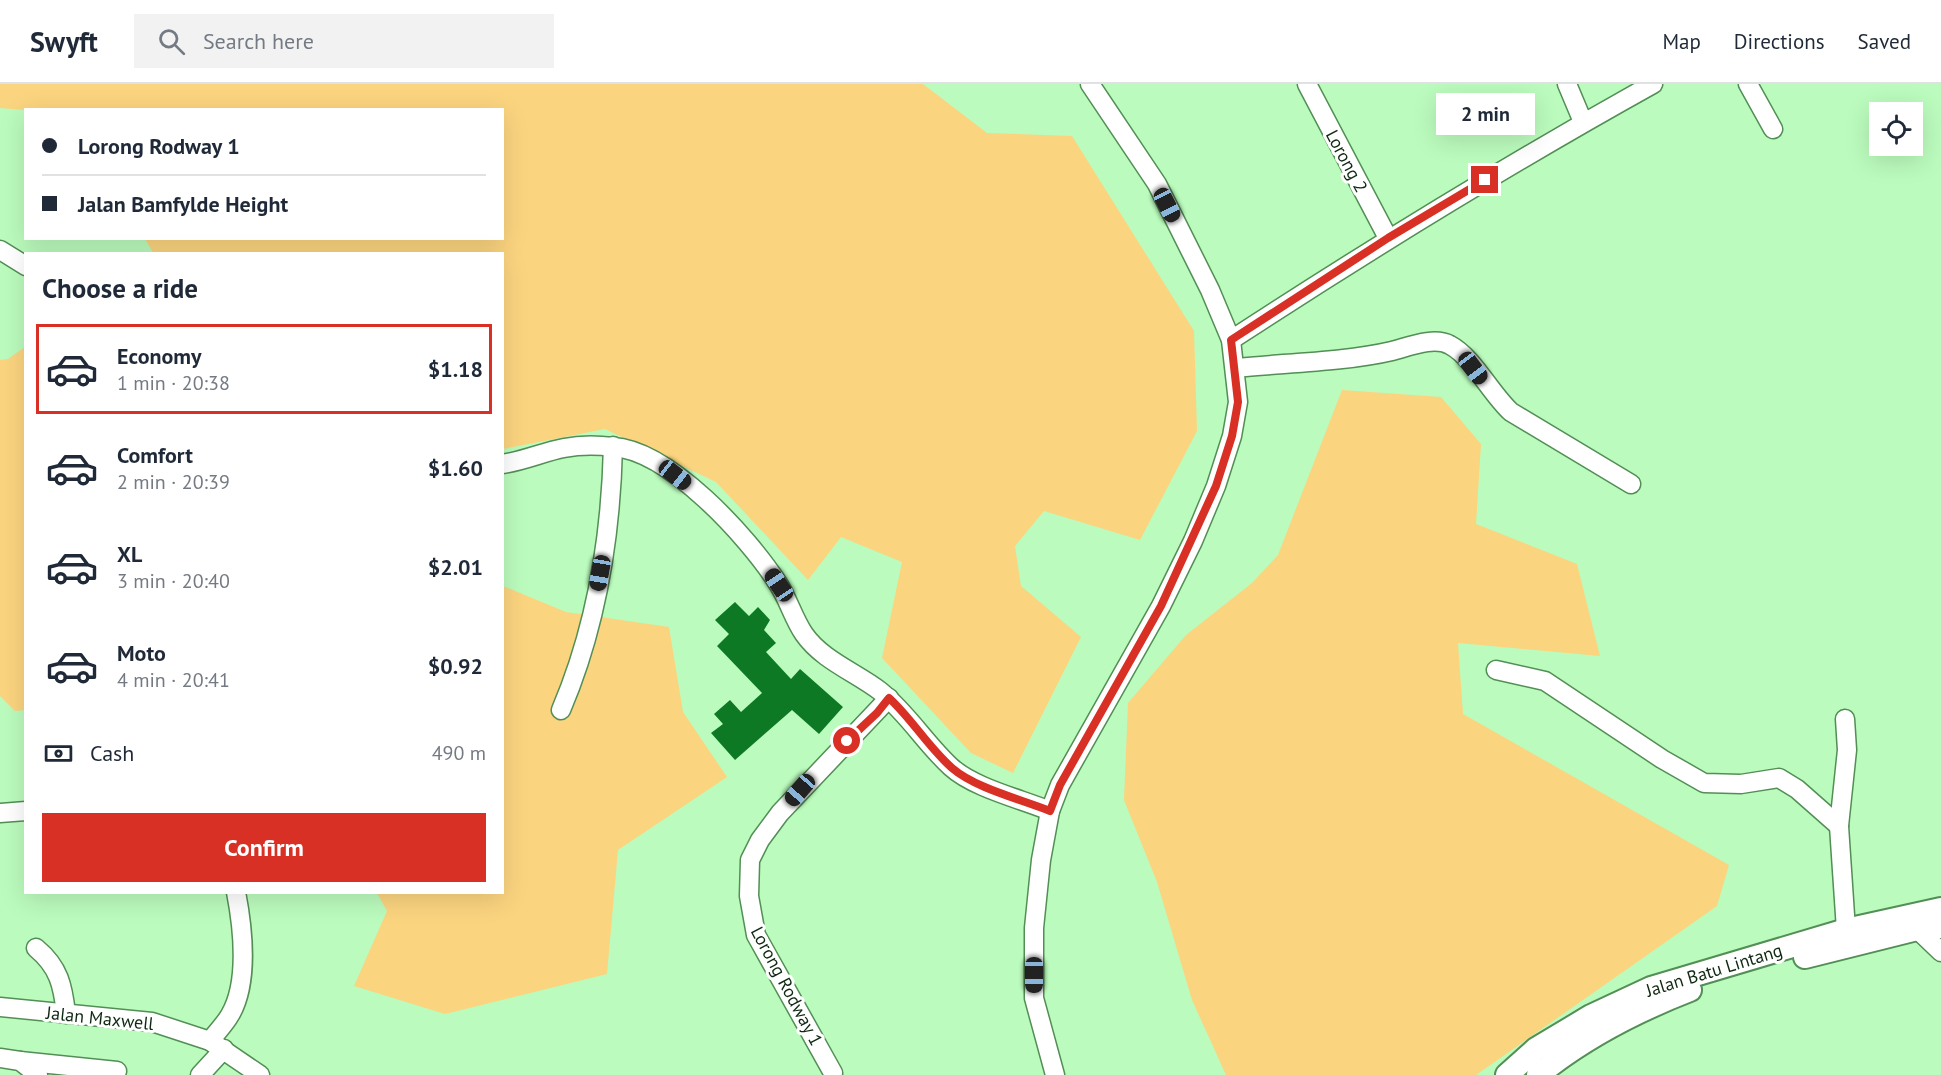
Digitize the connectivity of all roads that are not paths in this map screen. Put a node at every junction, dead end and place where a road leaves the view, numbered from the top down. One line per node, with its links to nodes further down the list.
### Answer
1 (1090, 84): 11 (street)
2 (1306, 84): 8 (street, Lorong 2)
3 (1567, 84): 6 (street)
4 (1653, 84): 6 (street)
5 (1748, 84): 7 (street)
6 (1583, 122): 8 (street)
7 (1773, 129)
8 (1388, 238): 11 (street)
9 (0, 250): 10 (street)
10 (24, 265)
11 (1231, 340): 12 (street)
12 (1236, 368): 15 (street); 20 (street)
13 (613, 446): 14 (street); 17 (street); 18 (street)
14 (504, 464)
15 (1631, 484)
16 (1496, 670): 23 (street)
17 (889, 698): 20 (street); 37 (street, Lorong Rodway 1)
18 (561, 710)
19 (1845, 719): 23 (street)
20 (1050, 811): 41 (street)
21 (24, 812): 22 (street)
22 (0, 813)
23 (1839, 826): 28 (street)
24 (236, 894): 33 (street)
25 (1941, 909): 28 (main road, Jalan Batu Lintang)
26 (1941, 927): 27 (main road, Jalan Batu Lintang)
27 (1917, 929): 30 (street); 43 (main road, Jalan Batu Lintang)
28 (1846, 930): 42 (main road, Jalan Batu Lintang)
29 (36, 948): 32 (street)
30 (1941, 952)
31 (0, 1007): 32 (street, Jalan Maxwell)
32 (66, 1014): 33 (street, Jalan Maxwell)
33 (217, 1045): 39 (street); 40 (street, Jalan Maxwell)
34 (0, 1058): 35 (street)
35 (21, 1061): 36 (street); 38 (street)
36 (117, 1071)
37 (833, 1073)
38 (38, 1075)
39 (200, 1075)
40 (260, 1075)
41 (1055, 1075)
42 (1507, 1075)
43 (1538, 1075)

